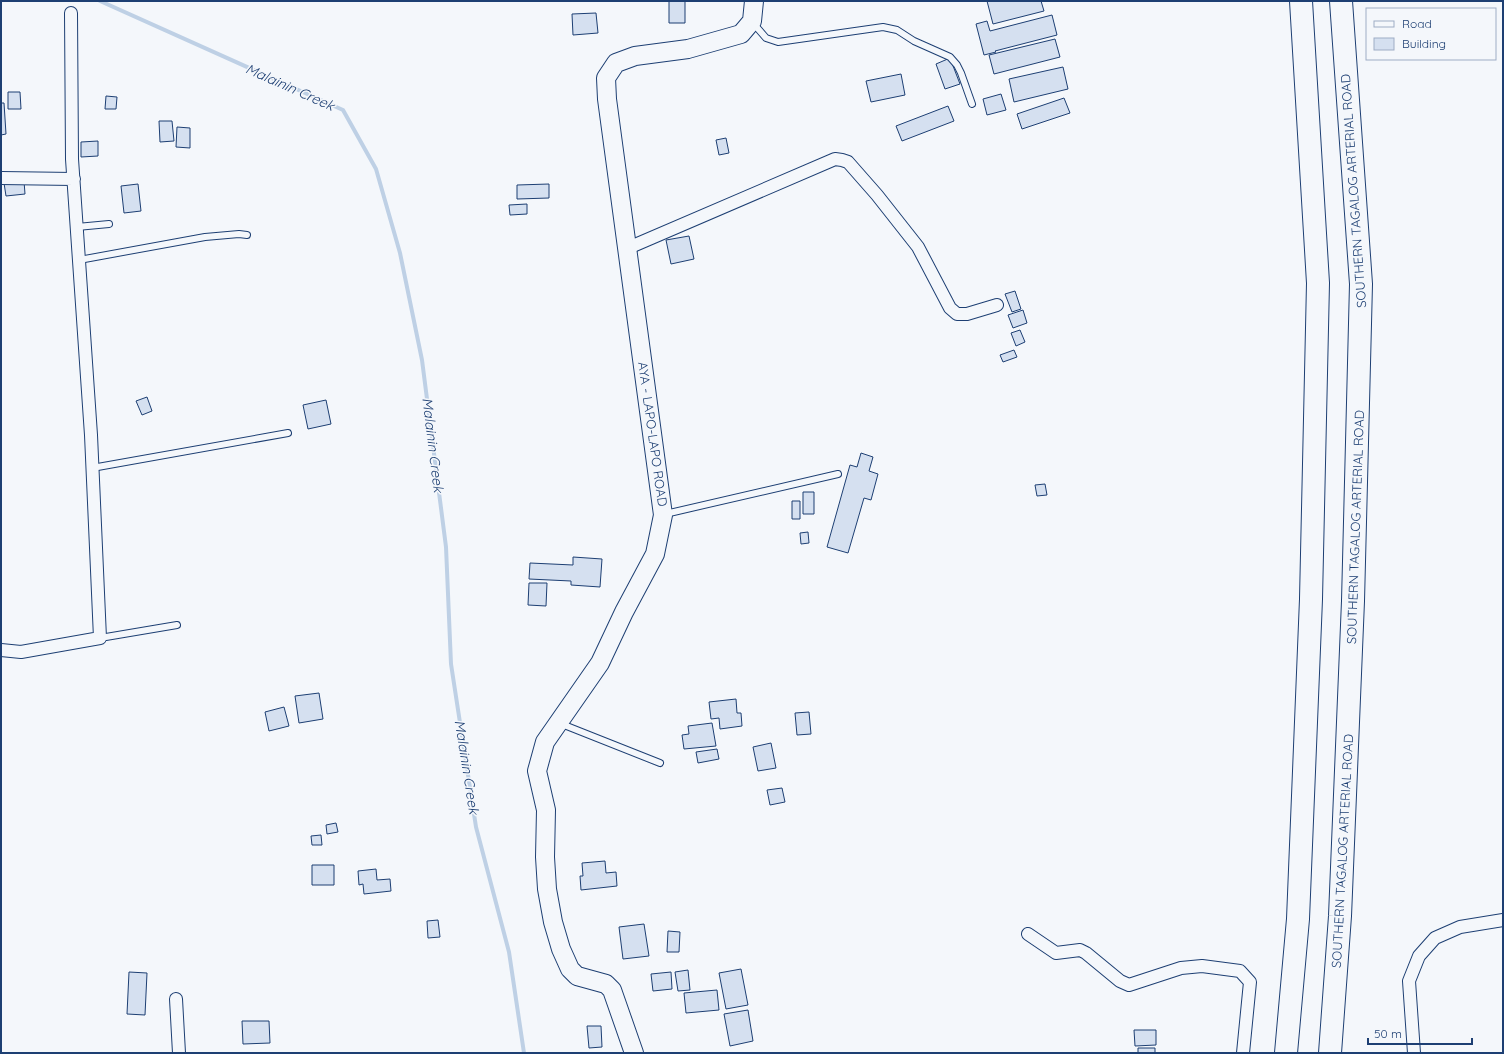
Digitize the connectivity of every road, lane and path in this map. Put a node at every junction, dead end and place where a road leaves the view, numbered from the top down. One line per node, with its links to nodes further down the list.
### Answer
1 (754, 1): 5 (street)
2 (1301, 1): 30 (highway)
3 (1340, 1): 31 (highway, SOUTHERN TAGALOG ARTERIAL ROAD)
4 (71, 13): 8 (street)
5 (752, 21): 6 (lane); 12 (street, AYA - LAPO-LAPO ROAD)
6 (972, 104)
7 (1, 178): 8 (street)
8 (74, 179): 10 (street)
9 (109, 224): 10 (lane)
10 (77, 227): 13 (street)
11 (247, 235): 13 (lane)
12 (628, 248): 14 (street); 18 (street, AYA - LAPO-LAPO ROAD)
13 (79, 260): 16 (street)
14 (997, 305)
15 (288, 433): 16 (lane)
16 (92, 468): 20 (street)
17 (838, 474): 18 (lane)
18 (663, 515): 22 (street, AYA - LAPO-LAPO ROAD)
19 (177, 625): 20 (lane)
20 (100, 638): 21 (street)
21 (1, 650)
22 (559, 723): 23 (lane); 28 (street, AYA - LAPO-LAPO ROAD)
23 (660, 762)
24 (1503, 920): 32 (street)
25 (1028, 934): 29 (street)
26 (176, 999): 27 (street)
27 (179, 1053)
28 (634, 1053)
29 (1243, 1053)
30 (1286, 1053)
31 (1330, 1053)
32 (1414, 1053)

